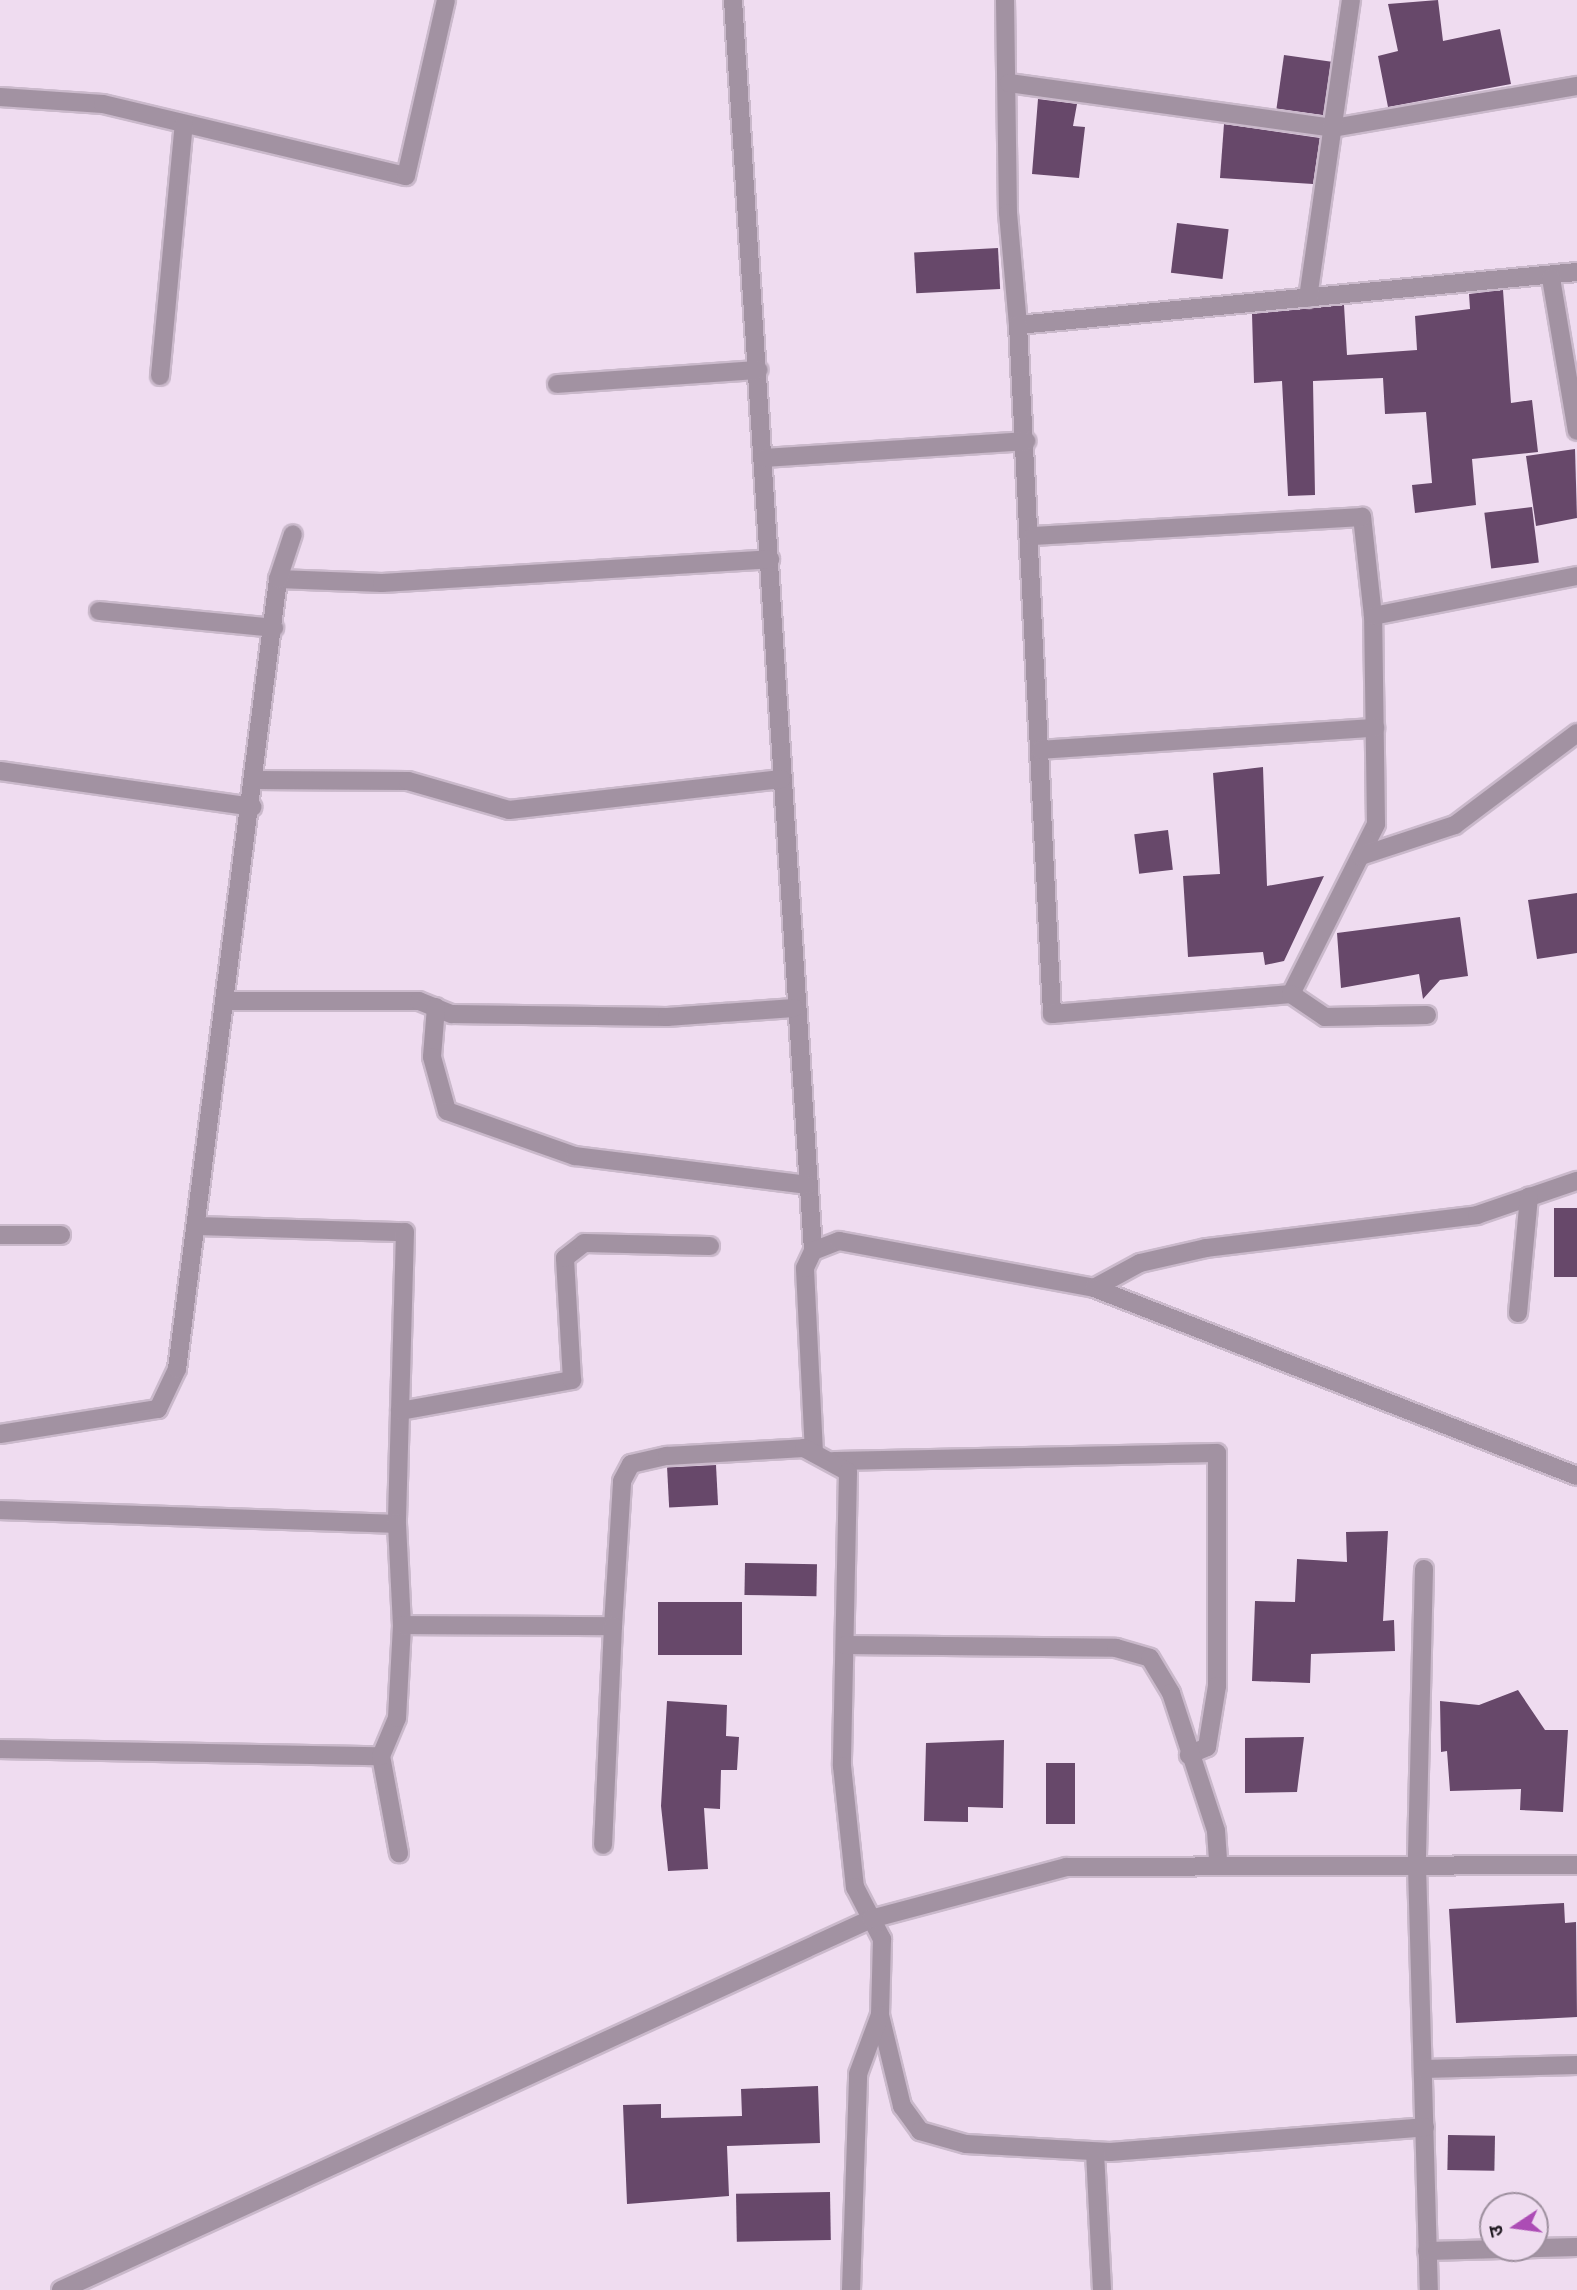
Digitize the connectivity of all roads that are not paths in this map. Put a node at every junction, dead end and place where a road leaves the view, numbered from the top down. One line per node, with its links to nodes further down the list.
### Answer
1 (446, 0): 8 (street)
2 (733, 0): 14 (street)
3 (1005, 0): 5 (street)
4 (1351, 0): 9 (street)
5 (1009, 83): 9 (street); 13 (street)
6 (1577, 86): 9 (street)
7 (0, 97): 8 (street)
8 (184, 124): 15 (street)
9 (1333, 128): 12 (street)
10 (1577, 272): 11 (street)
11 (1551, 278): 12 (street); 17 (street)
12 (1308, 298): 13 (street)
13 (1018, 326): 18 (street)
14 (759, 370): 16 (street); 19 (street)
15 (160, 376)
16 (556, 384)
17 (1577, 431)
18 (1027, 441): 19 (street); 21 (street)
19 (765, 458): 22 (street)
20 (293, 534): 24 (street)
21 (1034, 536): 26 (street); 30 (street)
22 (770, 559): 24 (street); 32 (street)
23 (1577, 576): 26 (street)
24 (278, 579): 27 (street)
25 (99, 611): 27 (street)
26 (1373, 616): 28 (street)
27 (274, 628): 33 (street)
28 (1375, 728): 30 (street); 35 (street)
29 (1577, 733): 35 (street)
30 (1041, 750): 36 (street)
31 (0, 771): 34 (street)
32 (781, 779): 33 (street); 39 (street)
33 (256, 780): 34 (street)
34 (252, 807): 37 (street)
35 (1361, 856): 36 (street)
36 (1291, 994): 40 (street)
37 (226, 1001): 38 (street); 44 (street)
38 (436, 1007): 39 (street); 42 (street)
39 (794, 1008): 42 (street)
40 (1427, 1015)
41 (1577, 1181): 43 (street)
42 (807, 1185): 48 (street)
43 (1529, 1197): 49 (street); 50 (street)
44 (197, 1226): 51 (street); 52 (street)
45 (0, 1235): 46 (street)
46 (61, 1235)
47 (710, 1246): 51 (street)
48 (813, 1251): 49 (street); 53 (street)
49 (1094, 1288): 55 (street)
50 (1518, 1313)
51 (400, 1411): 57 (street)
52 (0, 1434)
53 (814, 1453): 54 (street); 60 (street)
54 (833, 1461): 61 (street); 63 (street)
55 (1577, 1476)
56 (0, 1510): 57 (street)
57 (397, 1524): 59 (street)
58 (1424, 1569): 69 (street)
59 (402, 1625): 60 (street); 64 (street)
60 (613, 1626): 65 (street)
61 (845, 1645): 63 (street); 70 (street)
62 (0, 1749): 64 (street)
63 (1189, 1755): 67 (street)
64 (381, 1756): 66 (street)
65 (603, 1846)
66 (399, 1853)
67 (1218, 1863): 69 (street); 70 (street)
68 (1577, 1865): 69 (street)
69 (1417, 1866): 73 (street)
70 (872, 1919): 71 (street); 78 (street)
71 (880, 2015): 75 (street); 79 (street)
72 (1577, 2065): 73 (street)
73 (1423, 2069): 74 (street)
74 (1424, 2127): 75 (street); 77 (street)
75 (1095, 2152): 80 (street)
76 (1577, 2247): 77 (street)
77 (1427, 2251): 81 (street)
78 (61, 2290)
79 (851, 2290)
80 (1102, 2290)
81 (1429, 2290)

